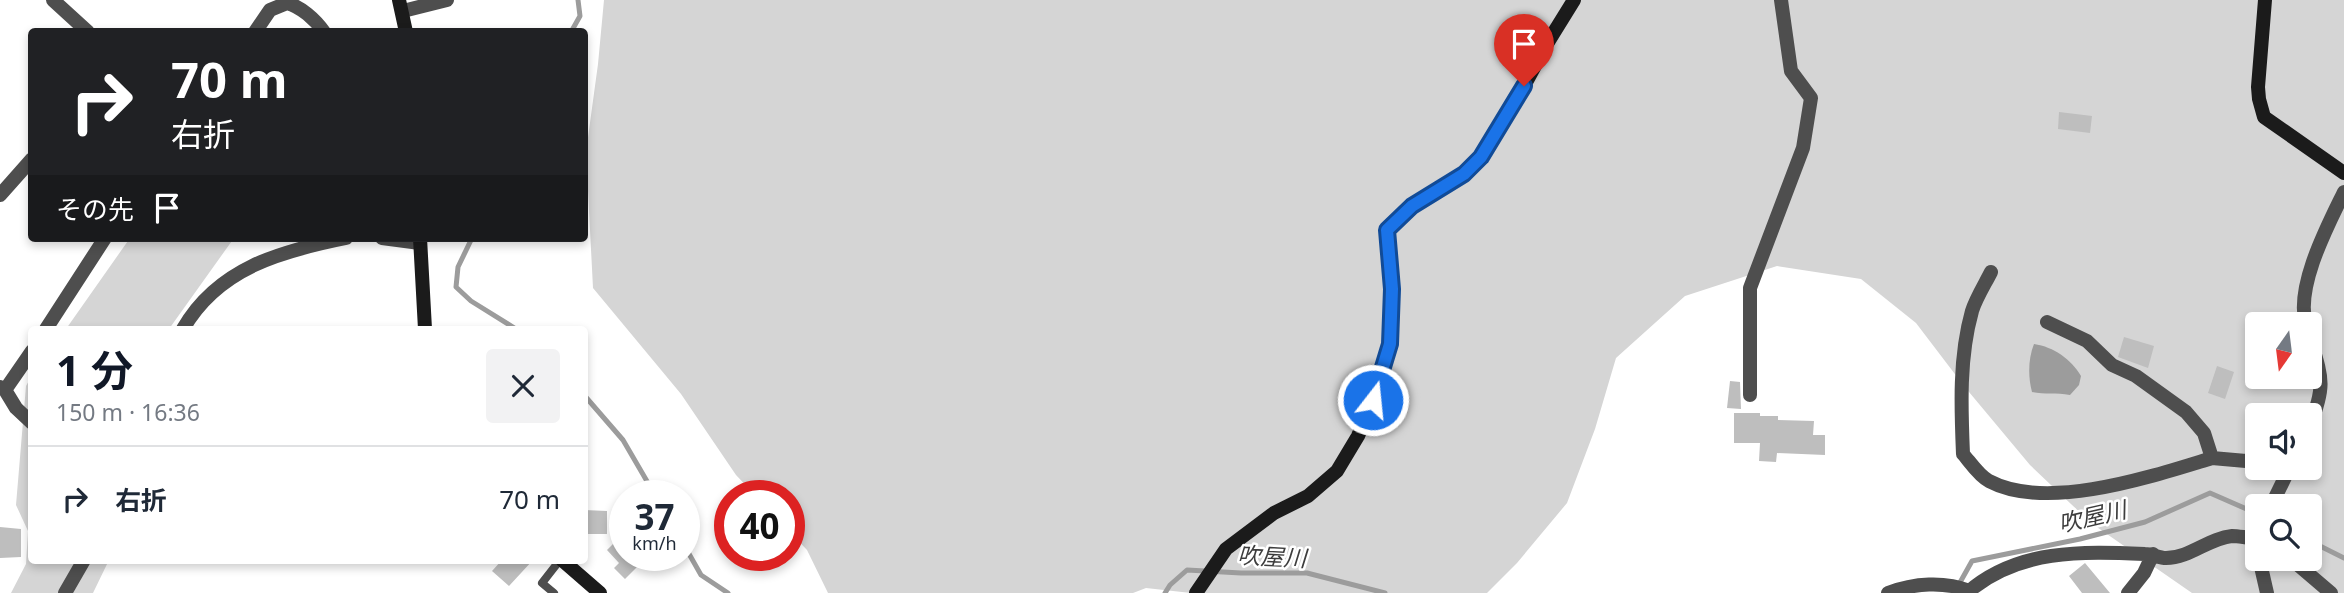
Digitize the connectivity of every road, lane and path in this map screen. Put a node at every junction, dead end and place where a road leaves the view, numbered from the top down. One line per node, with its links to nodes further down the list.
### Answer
1 (53, 0): 7 (street)
2 (447, 0): 8 (street)
3 (1574, 0): 43 (street)
4 (1781, 0): 28 (street)
5 (2265, 0): 14 (street)
6 (285, 1): 10 (street); 11 (street)
7 (69, 5): 9 (street)
8 (401, 5): 12 (street)
9 (85, 28)
10 (258, 28)
11 (321, 28)
12 (405, 28)
13 (28, 164): 16 (street)
14 (2344, 173)
15 (2344, 192): 21 (street)
16 (0, 195)
17 (102, 242): 23 (street)
18 (327, 242): 24 (street)
19 (420, 242): 25 (street)
20 (1992, 272): 30 (street)
21 (2305, 312)
22 (2047, 323): 30 (street)
23 (48, 326)
24 (185, 326)
25 (425, 326)
26 (28, 356): 27 (street)
27 (2, 392): 29 (street)
28 (1750, 395)
29 (28, 419)
30 (2212, 458): 31 (street)
31 (2245, 461)
32 (2245, 535): 33 (street)
33 (2153, 554): 39 (street); 45 (street)
34 (82, 564): 40 (street)
35 (558, 564): 41 (lane)
36 (566, 564): 42 (street)
37 (2262, 571): 46 (street)
38 (2305, 571): 47 (street)
39 (1968, 592): 44 (street)
40 (65, 593)
41 (554, 593)
42 (600, 593)
43 (1196, 593)
44 (1888, 593)
45 (2128, 593)
46 (2267, 593)
47 (2331, 593)

